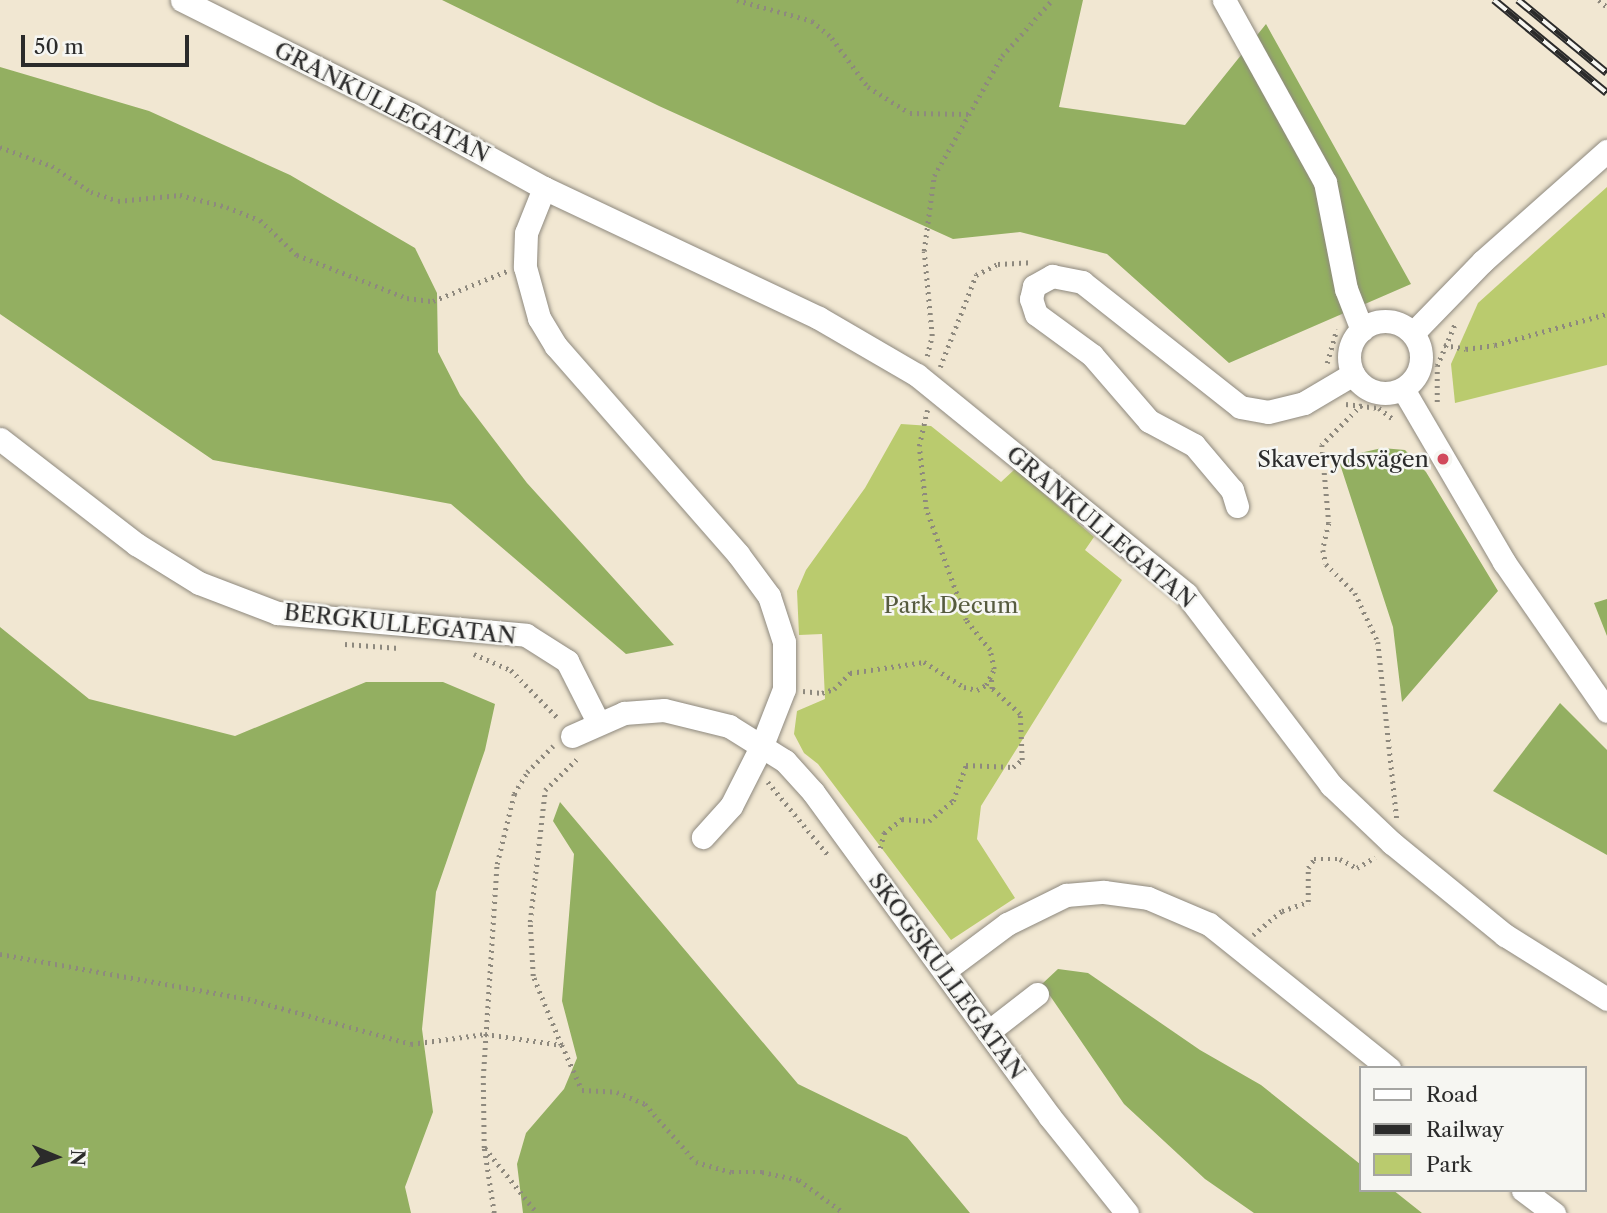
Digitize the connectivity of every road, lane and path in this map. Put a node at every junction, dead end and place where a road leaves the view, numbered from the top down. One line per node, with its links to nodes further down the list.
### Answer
1 (182, 0): 10 (street, GRANKULLEGATAN)
2 (737, 0): 7 (path)
3 (1052, 0): 7 (path)
4 (1224, 0): 14 (street)
5 (1599, 0): 6 (path)
6 (1607, 7)
7 (970, 114): 18 (path)
8 (0, 146): 11 (path)
9 (1607, 151): 15 (street)
10 (544, 188): 11 (street); 18 (street, GRANKULLEGATAN)
11 (524, 267): 28 (street)
12 (1607, 314): 16 (path)
13 (1459, 316): 16 (path)
14 (1362, 330): 15 (street); 17 (street)
15 (1413, 333): 19 (street)
16 (1444, 345): 23 (path)
17 (1353, 374): 19 (street); 26 (street)
18 (917, 375): 20 (street, GRANKULLEGATAN)
19 (1404, 389): 29 (street)
20 (937, 392): 27 (path); 35 (street, GRANKULLEGATAN)
21 (1340, 401): 22 (path)
22 (1362, 405): 24 (path); 35 (path)
23 (1438, 407)
24 (1397, 423)
25 (0, 439): 30 (street, BERGKULLEGATAN)
26 (1237, 506)
27 (990, 676): 28 (path); 36 (path)
28 (784, 689): 32 (street)
29 (1607, 711)
30 (598, 722): 31 (street, SKOGSKULLEGATAN); 32 (street, SKOGSKULLEGATAN)
31 (572, 736): 44 (path); 45 (path)
32 (762, 745): 33 (street); 40 (street, SKOGSKULLEGATAN)
33 (751, 768): 34 (street); 37 (path)
34 (703, 837)
35 (1392, 843): 38 (path); 42 (street, GRANKULLEGATAN)
36 (877, 858)
37 (832, 860)
38 (1243, 950): 40 (street); 46 (street)
39 (0, 954): 44 (path)
40 (944, 971): 43 (street, SKOGSKULLEGATAN)
41 (1037, 994): 43 (street)
42 (1607, 999)
43 (988, 1032): 52 (street, SKOGSKULLEGATAN)
44 (485, 1034): 45 (path); 47 (path)
45 (562, 1045): 51 (path)
46 (1387, 1066)
47 (484, 1148): 49 (path); 50 (path)
48 (1526, 1192): 53 (street)
49 (494, 1213)
50 (537, 1213)
51 (844, 1213)
52 (1127, 1213)
53 (1554, 1213)

